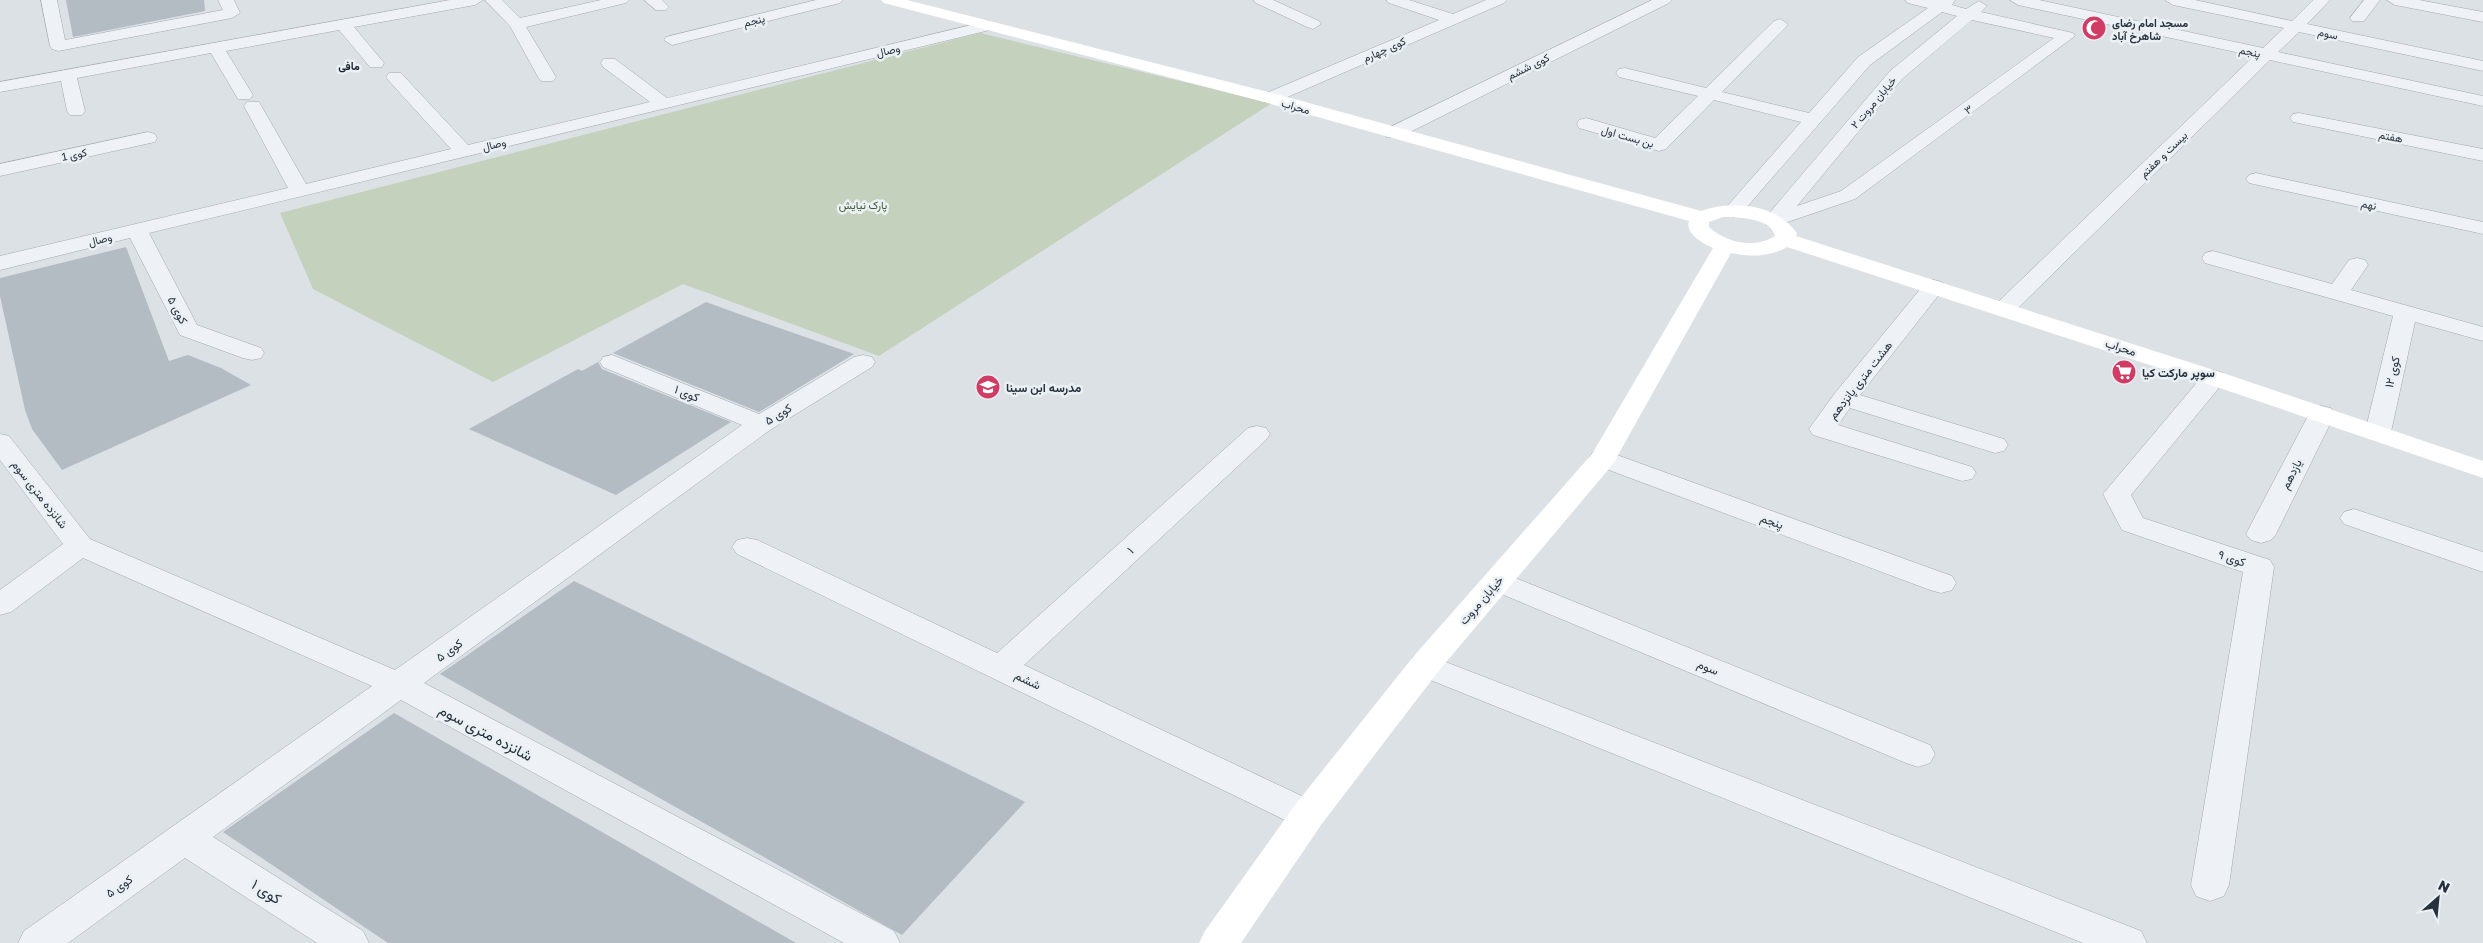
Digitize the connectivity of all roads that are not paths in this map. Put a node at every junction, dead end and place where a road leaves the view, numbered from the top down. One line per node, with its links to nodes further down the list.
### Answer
1 (49, 0): 28 (street)
2 (226, 0): 28 (street)
3 (475, 0): 24 (street)
4 (493, 0): 25 (street)
5 (621, 0): 25 (street)
6 (835, 0): 31 (street, پنجم)
7 (889, 0): 29 (street, محراب)
8 (1261, 0): 26 (street)
9 (1394, 0): 22 (street)
10 (1499, 0): 22 (street, کوی چهارم)
11 (1664, 0): 51 (street, کوی ششم)
12 (1912, 0): 19 (street)
13 (1988, 0): 20 (street, خیابان مروت ۲)
14 (2018, 0): 33 (street, پنجم)
15 (2173, 0): 30 (street, سوم)
16 (2322, 0): 30 (street, بیست و هفتم)
17 (2372, 0): 21 (street)
18 (2395, 0): 23 (street)
19 (1944, 3): 20 (street); 49 (street)
20 (1967, 14): 62 (street, خیابان مروت ۲); 62 (street, ۳)
21 (2358, 18)
22 (1452, 19): 44 (street, کوی چهارم)
23 (2477, 23)
24 (343, 24): 32 (street); 35 (street)
25 (517, 24): 41 (street)
26 (1313, 24)
27 (1780, 24): 43 (street)
28 (170, 25): 34 (street)
29 (988, 26): 44 (street, محراب); 46 (street, وصال)
30 (2295, 26): 33 (street, بیست و هفتم); 37 (street, سوم)
31 (672, 40)
32 (216, 48): 34 (street); 57 (street)
33 (2265, 54): 45 (street, پنجم); 69 (street, بیست و هفتم)
34 (178, 55): 39 (street)
35 (376, 63)
36 (609, 63): 46 (street)
37 (2483, 66)
38 (1625, 73): 43 (street)
39 (68, 75): 42 (street); 47 (street)
40 (395, 77): 53 (street)
41 (547, 78)
42 (0, 87)
43 (1711, 95): 49 (street); 50 (street, بن بست اول)
44 (1270, 98): 51 (street, محراب)
45 (2483, 101)
46 (663, 103): 53 (street, وصال)
47 (76, 111)
48 (2299, 118): 54 (street, هفتم)
49 (1813, 119): 58 (street)
50 (1586, 124)
51 (1393, 133): 59 (street, محراب)
52 (148, 138): 55 (street, کوی 1)
53 (463, 151): 57 (street, وصال)
54 (2483, 155)
55 (0, 170)
56 (2256, 179): 60 (street, نهم)
57 (300, 190): 61 (street, وصال)
58 (1733, 211): 59 (street, محراب); 62 (street, محراب)
59 (1702, 218): 63 (street)
60 (2483, 228)
61 (137, 230): 65 (street, وصال); 72 (street, کوی ۵)
62 (1779, 230): 63 (street); 67 (street, محراب)
63 (1725, 245): 83 (street, خیابان مروت)
64 (2212, 258): 68 (street)
65 (0, 263)
66 (2357, 265): 68 (street)
67 (1934, 287): 69 (street, محراب); 76 (street, هشت متری پانزدهم)
68 (2337, 293): 70 (street)
69 (2004, 309): 75 (street, محراب)
70 (2406, 312): 71 (street); 79 (street, کوی ۱۲)
71 (2483, 334)
72 (252, 353)
73 (612, 362): 78 (street, کوی ۱)
74 (863, 362): 78 (street, کوی ۵)
75 (2214, 378): 77 (street, محراب); 100 (street, کوی ۹)
76 (1844, 398): 82 (street); 85 (street, هشت متری پانزدهم)
77 (2322, 414): 79 (street, محراب); 87 (street, یازدهم)
78 (761, 424): 96 (street, کوی ۵)
79 (2378, 432): 84 (street, محراب)
80 (1257, 434): 95 (street, ۱)
81 (0, 442): 88 (street, شانزده متری سوم)
82 (1996, 445)
83 (1603, 458): 91 (street, خیابان مروت); 92 (street, پنجم)
84 (2483, 470)
85 (1962, 473)
86 (2354, 518): 90 (street)
87 (2261, 534)
88 (80, 546): 93 (street); 96 (street, شانزده متری سوم)
89 (747, 547): 95 (street, ششم)
90 (2483, 562)
91 (1498, 581): 94 (street, خیابان مروت); 97 (street, سوم)
92 (1941, 583)
93 (0, 605)
94 (1425, 665): 98 (street, خیابان مروت); 105 (street)
95 (1002, 667): 98 (street, ششم)
96 (400, 685): 99 (street, کوی ۵); 103 (street, شانزده متری سوم)
97 (1918, 754)
98 (1308, 815): 104 (street, خیابان مروت)
99 (186, 838): 101 (street, کوی ۵); 102 (street, کوی ۱)
100 (2210, 885)
101 (38, 943)
102 (349, 943)
103 (880, 943)
104 (1219, 943)
105 (2127, 943)

